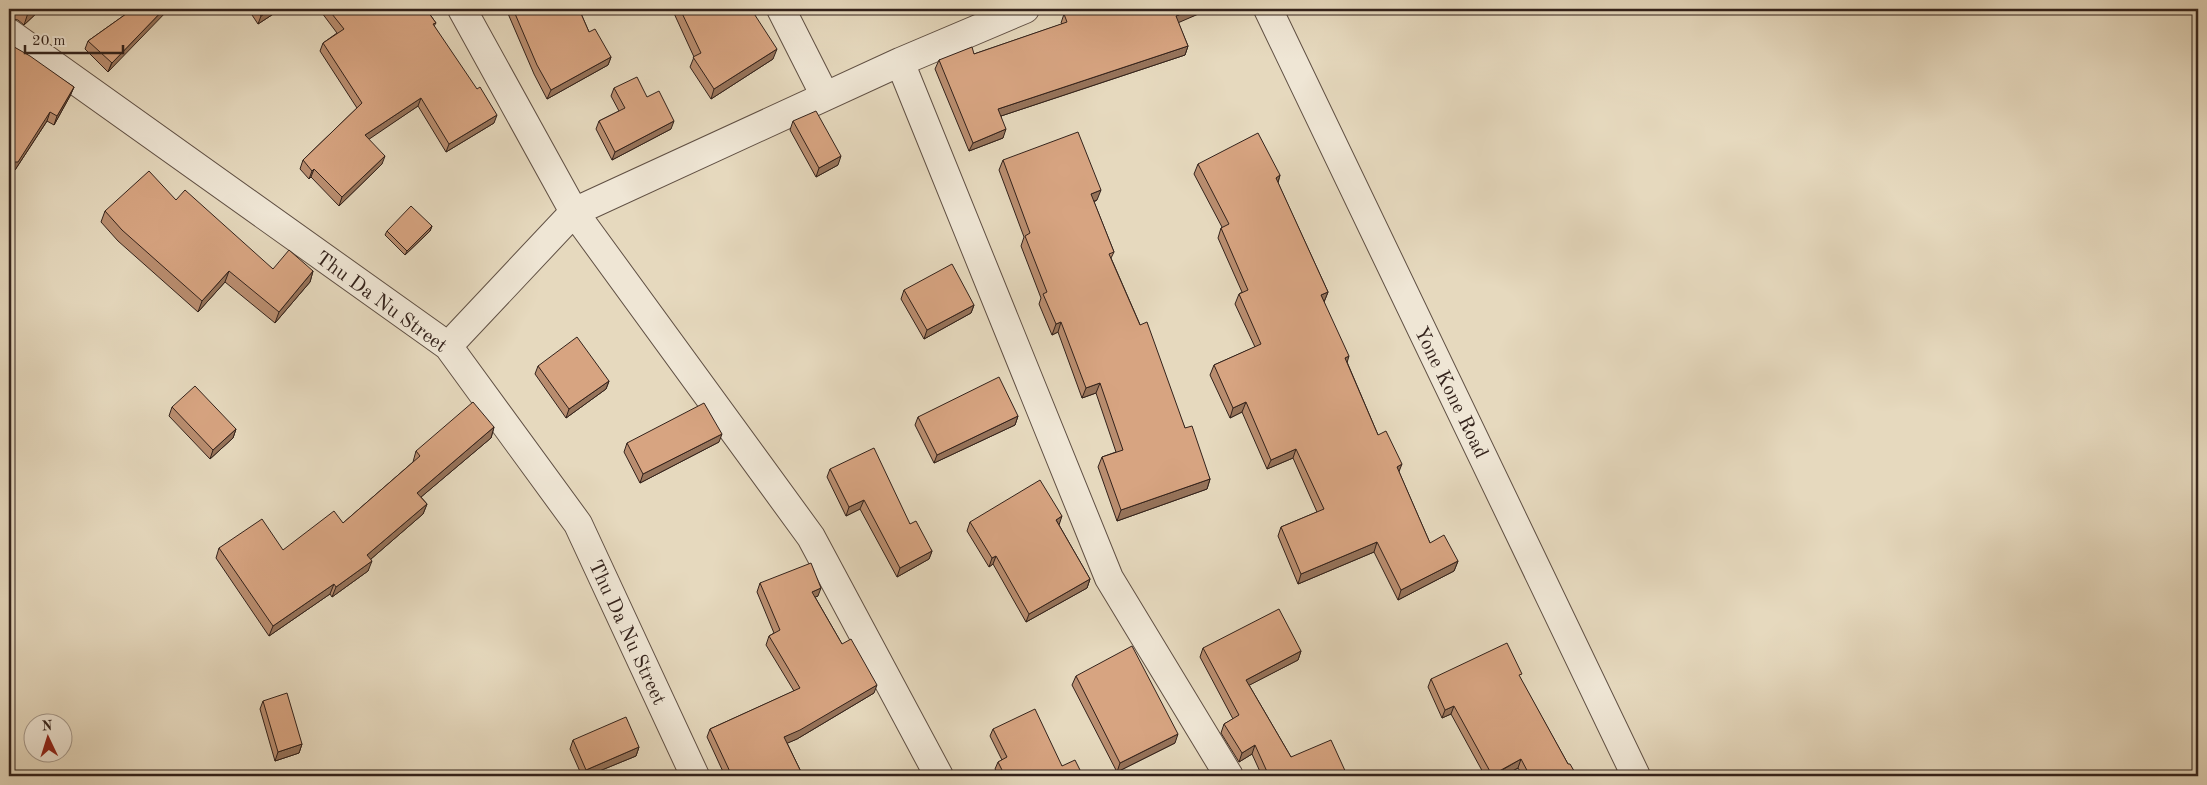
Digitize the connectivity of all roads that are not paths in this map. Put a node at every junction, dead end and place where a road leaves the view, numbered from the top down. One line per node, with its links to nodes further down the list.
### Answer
1 (462, 9): 8 (street)
2 (780, 9): 7 (street)
3 (1026, 9): 6 (street)
4 (1268, 9): 13 (street, Yone Kone Road)
5 (9, 34): 9 (street, Thu Da Nu Street)
6 (900, 62): 7 (street); 12 (street)
7 (825, 96): 8 (street)
8 (574, 212): 9 (street); 11 (street)
9 (448, 346): 10 (street, Thu Da Nu Street)
10 (696, 776)
11 (939, 776)
12 (1229, 776)
13 (1636, 776)

